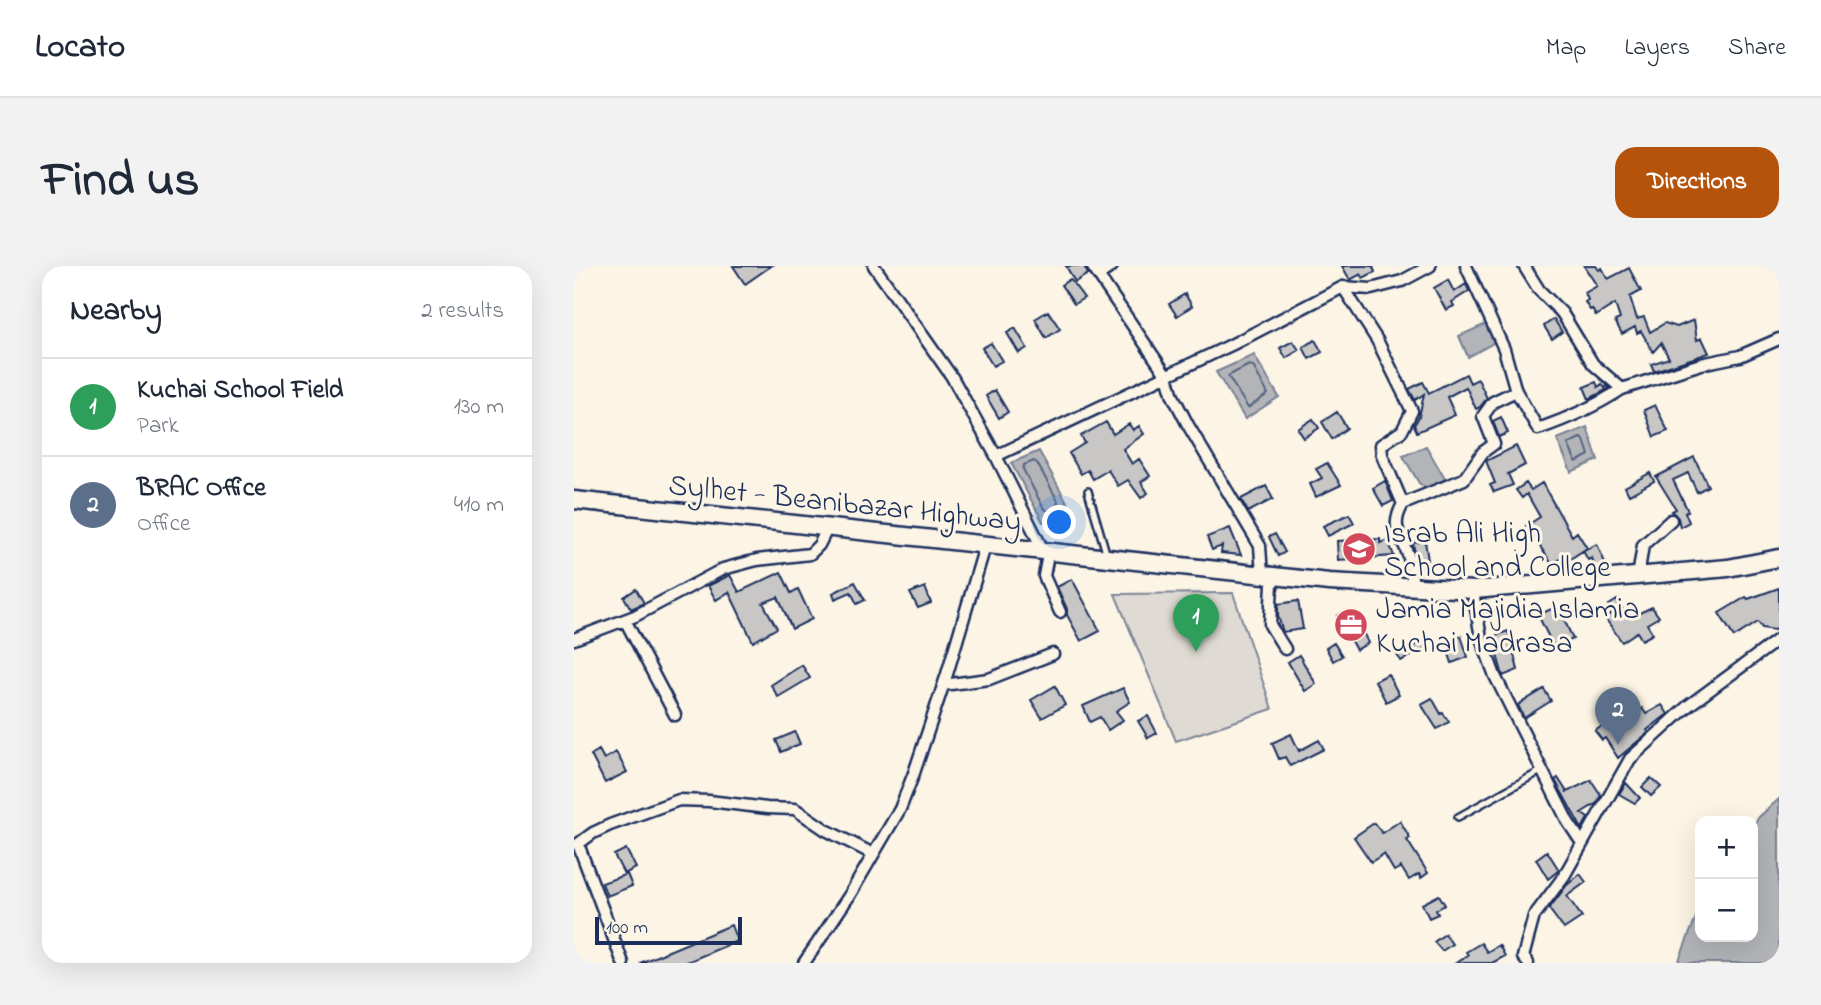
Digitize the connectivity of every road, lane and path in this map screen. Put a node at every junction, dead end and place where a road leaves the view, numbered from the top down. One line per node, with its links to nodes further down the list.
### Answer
1 (874, 266): 13 (street)
2 (1092, 266): 7 (street)
3 (1112, 266): 7 (street)
4 (1430, 266): 8 (street)
5 (1466, 266): 12 (street)
6 (1524, 266): 11 (street)
7 (1099, 275): 10 (street)
8 (1343, 287): 10 (street); 16 (street)
9 (1779, 339): 11 (street)
10 (1167, 376): 13 (street); 26 (street)
11 (1622, 388): 12 (street)
12 (1516, 391): 16 (street)
13 (996, 456): 21 (street)
14 (1088, 491): 23 (lane)
15 (574, 500): 21 (main road, Sylhet - Beanibazar Highway)
16 (1403, 504): 27 (street)
17 (574, 507): 19 (main road, Sylhet - Beanibazar Highway)
18 (1671, 520): 25 (street)
19 (824, 536): 20 (main road, Sylhet - Beanibazar Highway); 30 (street)
20 (983, 553): 21 (main road, Sylhet - Beanibazar Highway); 35 (street)
21 (1046, 556): 23 (main road, Sylhet - Beanibazar Highway); 26 (main road, Sylhet - Beanibazar Highway); 29 (street)
22 (1779, 558): 25 (main road, Sylhet - Beanibazar Highway)
23 (1107, 559): 26 (main road, Sylhet - Beanibazar Highway)
24 (1779, 566): 28 (main road, Sylhet - Beanibazar Highway)
25 (1638, 577): 27 (main road, Sylhet - Beanibazar Highway)
26 (1267, 579): 27 (main road, Sylhet - Beanibazar Highway); 28 (main road, Sylhet - Beanibazar Highway); 33 (street)
27 (1413, 587)
28 (1474, 597): 37 (street)
29 (1060, 612)
30 (625, 620): 31 (street); 36 (street)
31 (574, 639)
32 (1779, 639): 39 (street)
33 (1285, 649)
34 (1053, 654): 35 (street)
35 (943, 685): 40 (street)
36 (675, 715)
37 (1541, 771): 38 (lane); 39 (street)
38 (1458, 817)
39 (1582, 843): 43 (street)
40 (873, 854): 41 (street); 42 (street)
41 (622, 963)
42 (804, 963)
43 (1528, 963)

